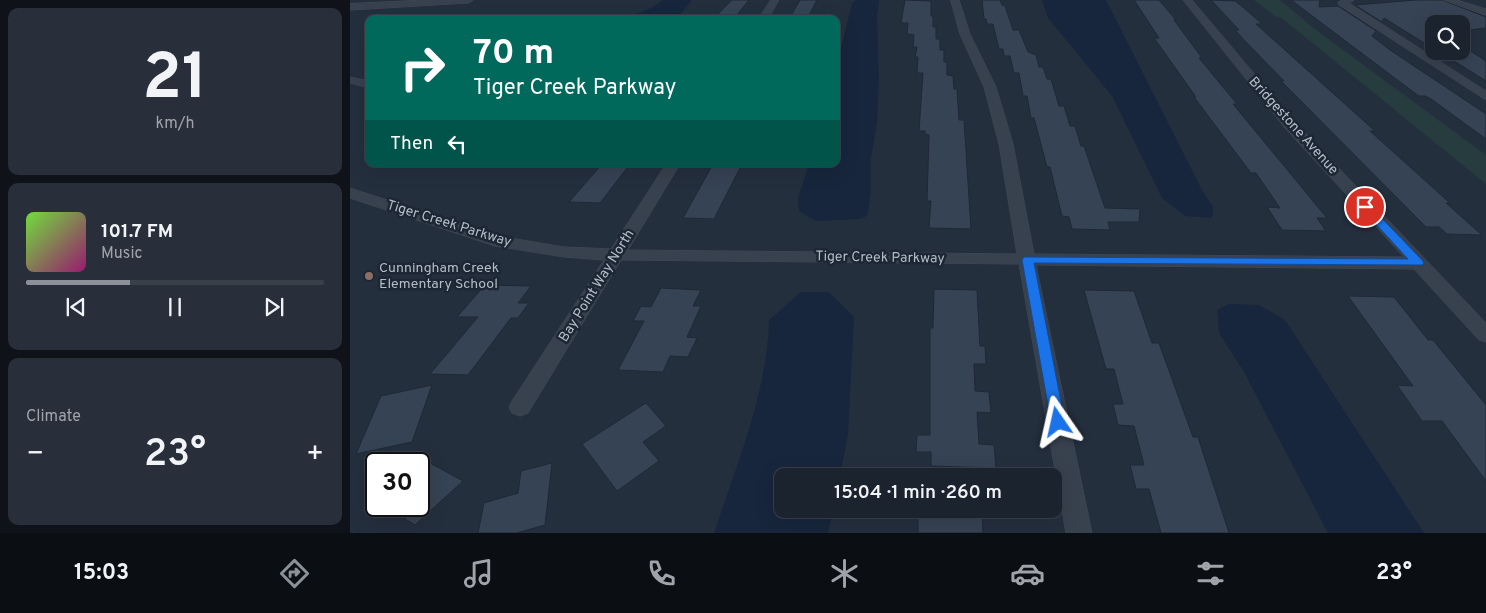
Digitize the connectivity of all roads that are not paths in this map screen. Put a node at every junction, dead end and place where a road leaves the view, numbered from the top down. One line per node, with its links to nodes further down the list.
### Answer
1 (469, 0): 7 (street)
2 (775, 0): 9 (street)
3 (954, 0): 16 (street)
4 (1187, 0): 17 (street, Bridgestone Avenue)
5 (1350, 0): 12 (street)
6 (1448, 0): 8 (street)
7 (350, 7)
8 (1486, 12)
9 (766, 15)
10 (350, 80): 11 (street)
11 (365, 84)
12 (1486, 96)
13 (671, 167): 15 (street, Bay Point Way North)
14 (350, 193): 15 (street, Tiger Creek Parkway)
15 (616, 256): 16 (street, Tiger Creek Parkway); 19 (street, Bay Point Way North)
16 (1028, 260): 17 (street, Tiger Creek Parkway); 20 (street)
17 (1418, 263): 18 (street, Bridgestone Avenue)
18 (1486, 335)
19 (520, 407)
20 (1079, 533)

